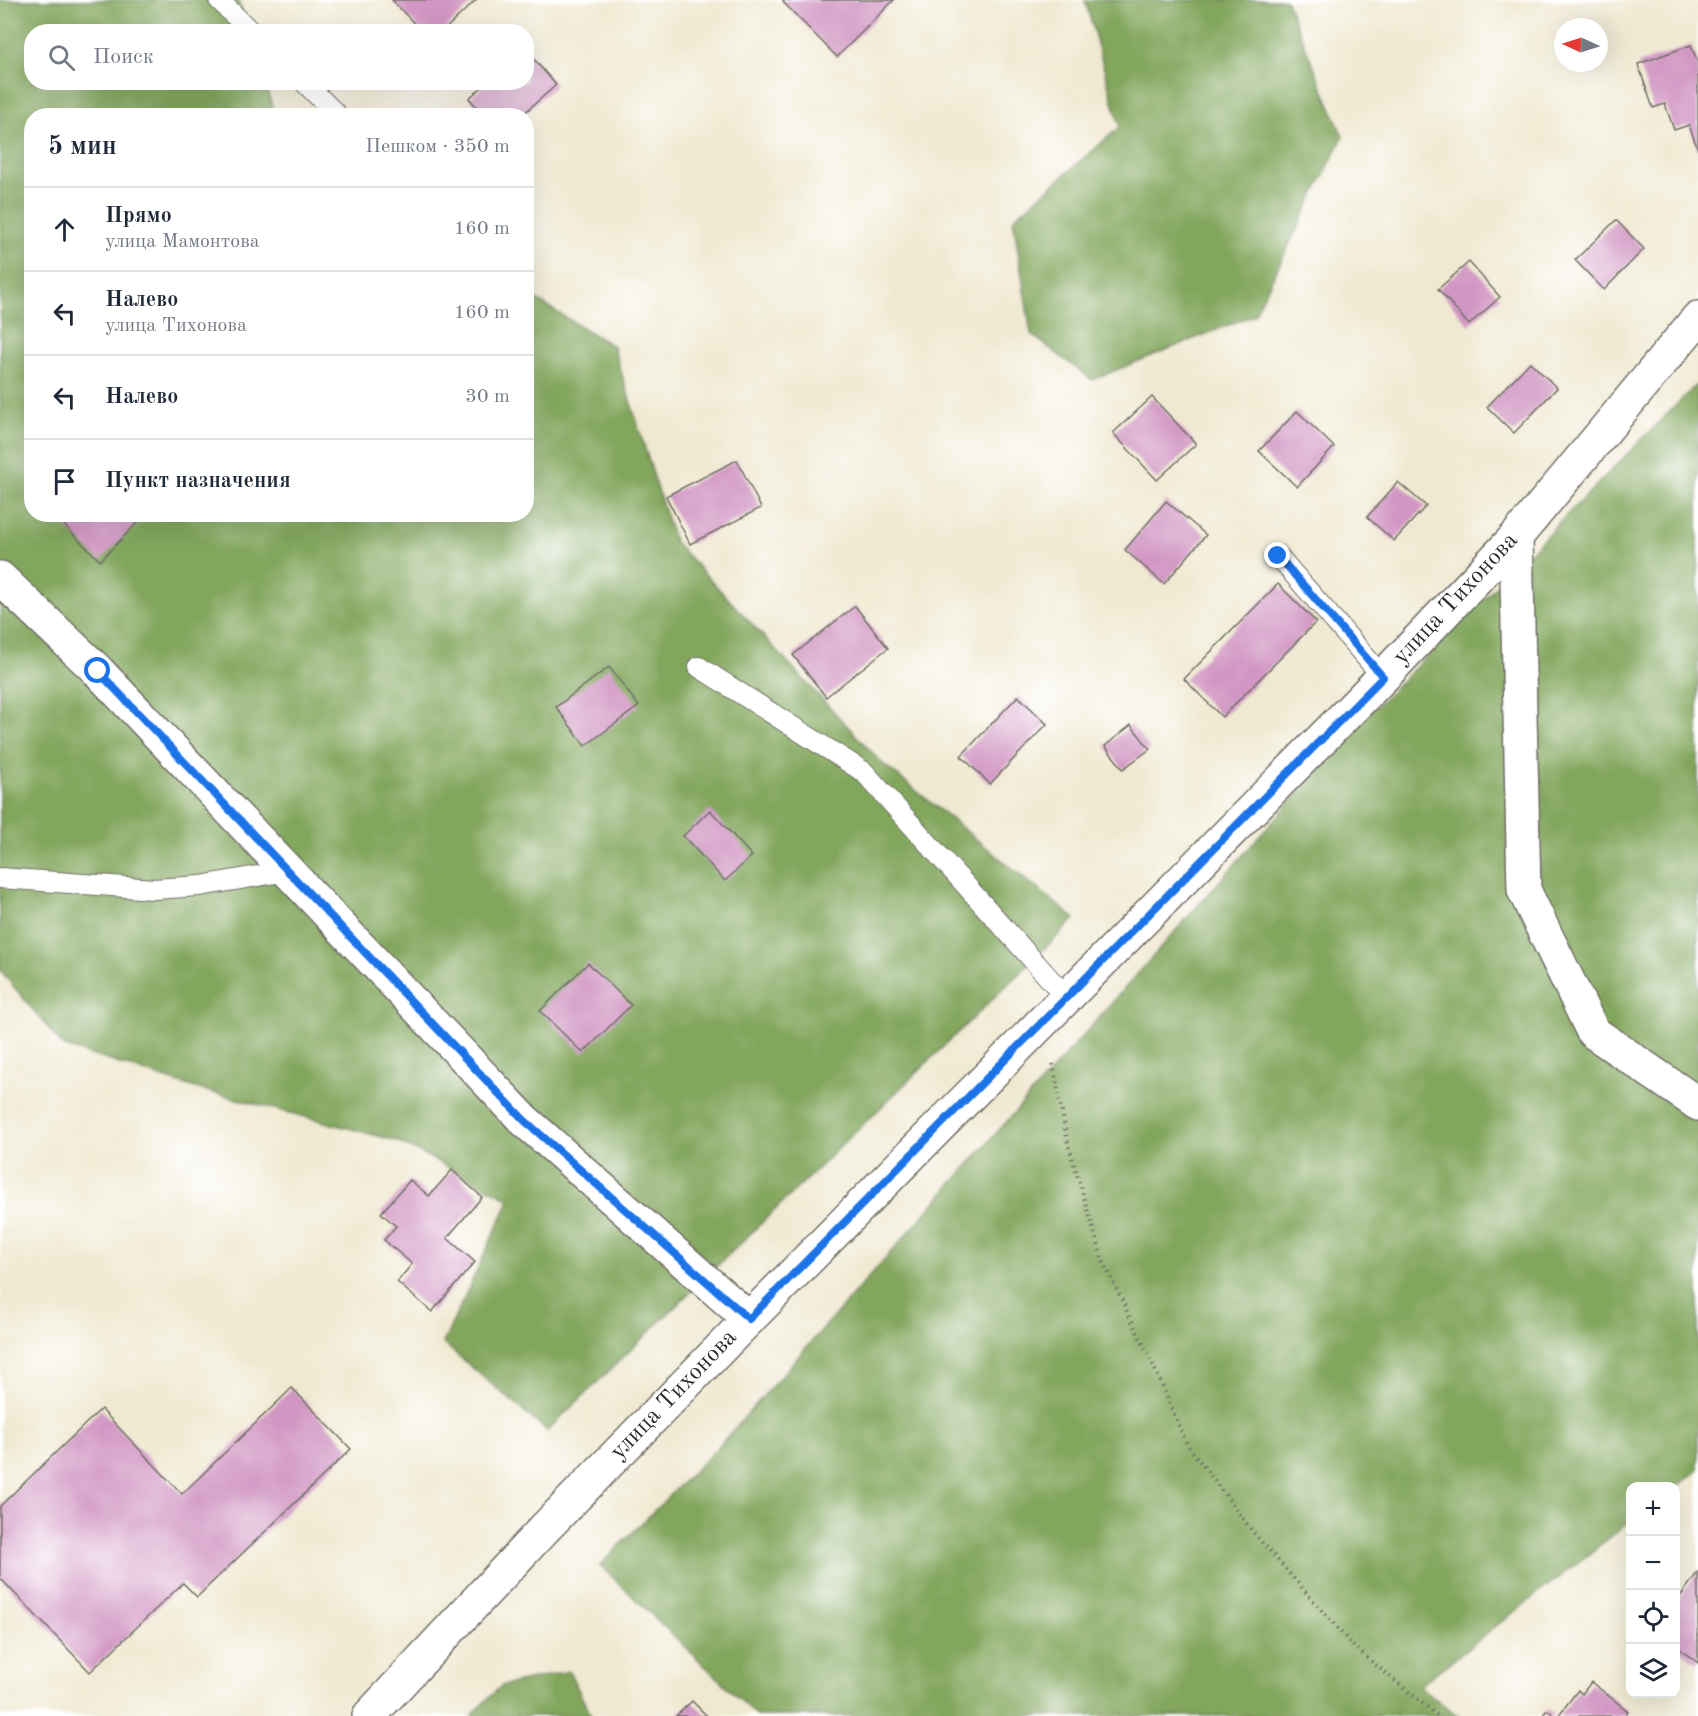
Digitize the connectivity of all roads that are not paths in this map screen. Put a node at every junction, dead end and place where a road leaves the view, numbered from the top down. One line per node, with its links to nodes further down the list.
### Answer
1 (219, 0): 2 (lane)
2 (243, 24)
3 (312, 90): 4 (lane)
4 (330, 108)
5 (1698, 318): 6 (street, улица Тихонова)
6 (1516, 537): 10 (street, улица Тихонова); 14 (street)
7 (1278, 556): 10 (lane)
8 (0, 578): 11 (street)
9 (699, 667): 13 (lane)
10 (1383, 677): 13 (street, улица Тихонова)
11 (287, 871): 12 (lane); 15 (street)
12 (0, 878)
13 (1058, 1006): 15 (street, улица Тихонова)
14 (1698, 1104)
15 (749, 1319): 16 (street, улица Тихонова)
16 (369, 1716)

